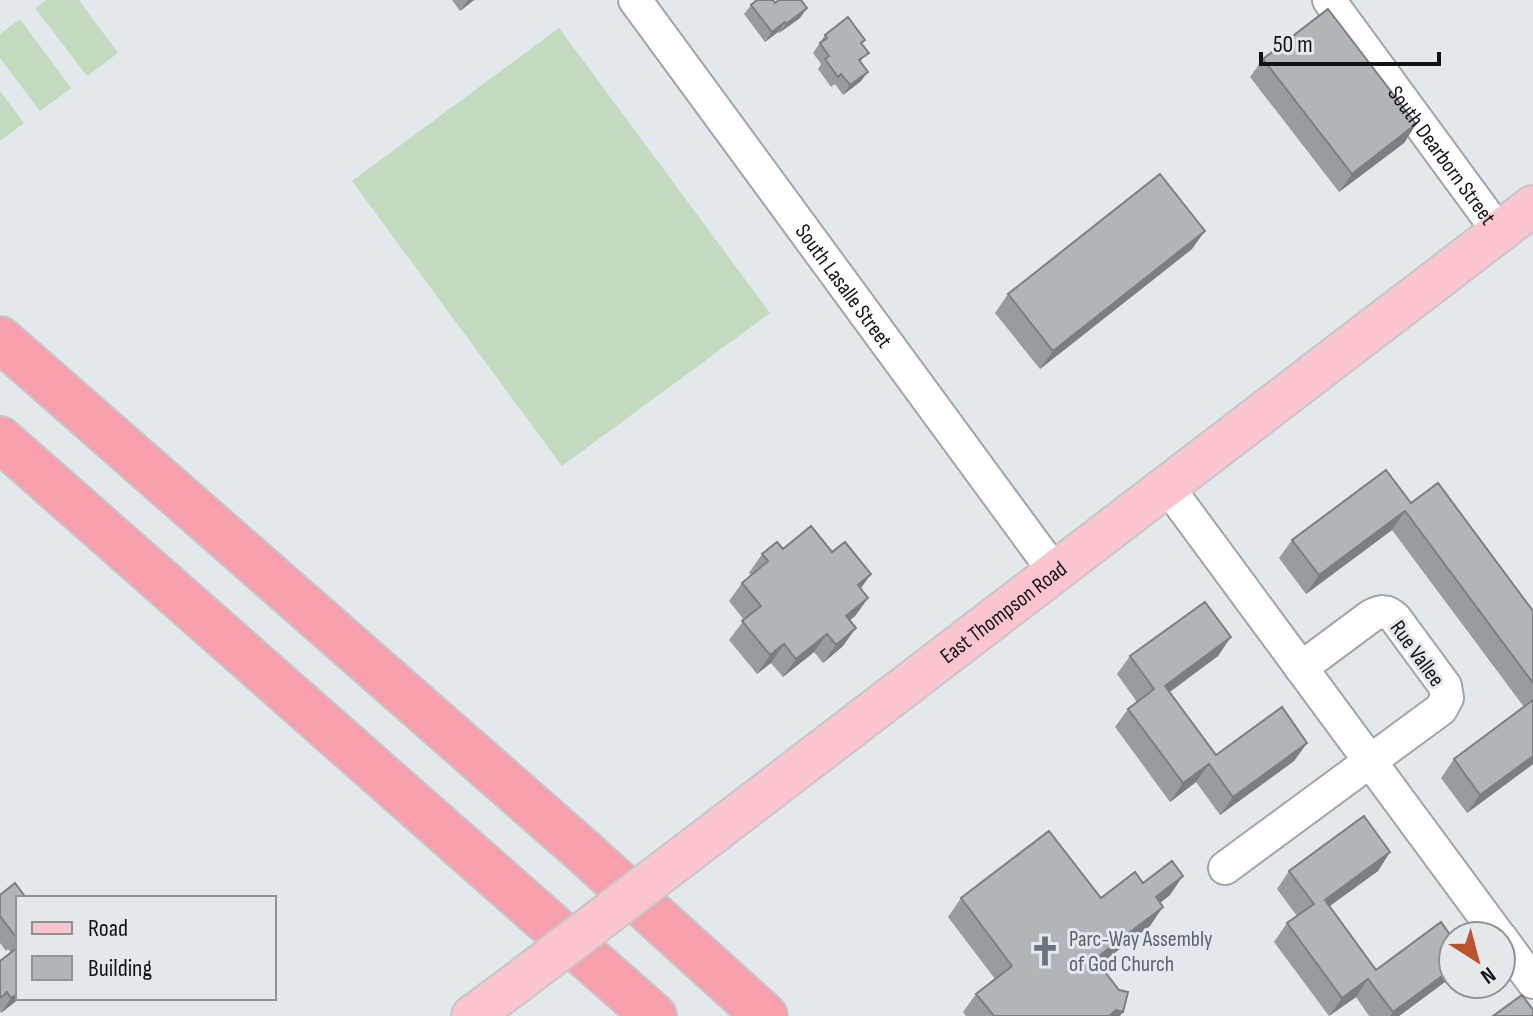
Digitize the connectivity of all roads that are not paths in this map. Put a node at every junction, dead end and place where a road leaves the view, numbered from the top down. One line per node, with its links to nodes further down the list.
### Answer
1 (635, 0): 8 (street, South Lasalle Street)
2 (1329, 0): 4 (street, South Dearborn Street)
3 (1533, 206): 4 (main road, East Thompson Road)
4 (1499, 232): 7 (main road, East Thompson Road)
5 (0, 339): 17 (highway)
6 (0, 439): 16 (highway)
7 (1167, 486): 8 (main road, East Thompson Road); 9 (street)
8 (1054, 571): 15 (main road, East Thompson Road, bridge)
9 (1301, 668): 10 (street); 10 (street, Rue Vallee)
10 (1370, 761): 11 (street, Rue Vallee); 12 (street)
11 (1225, 868)
12 (1487, 920)
13 (1517, 960): 14 (street)
14 (1533, 982)
15 (472, 1016)
16 (654, 1016)
17 (765, 1016)

